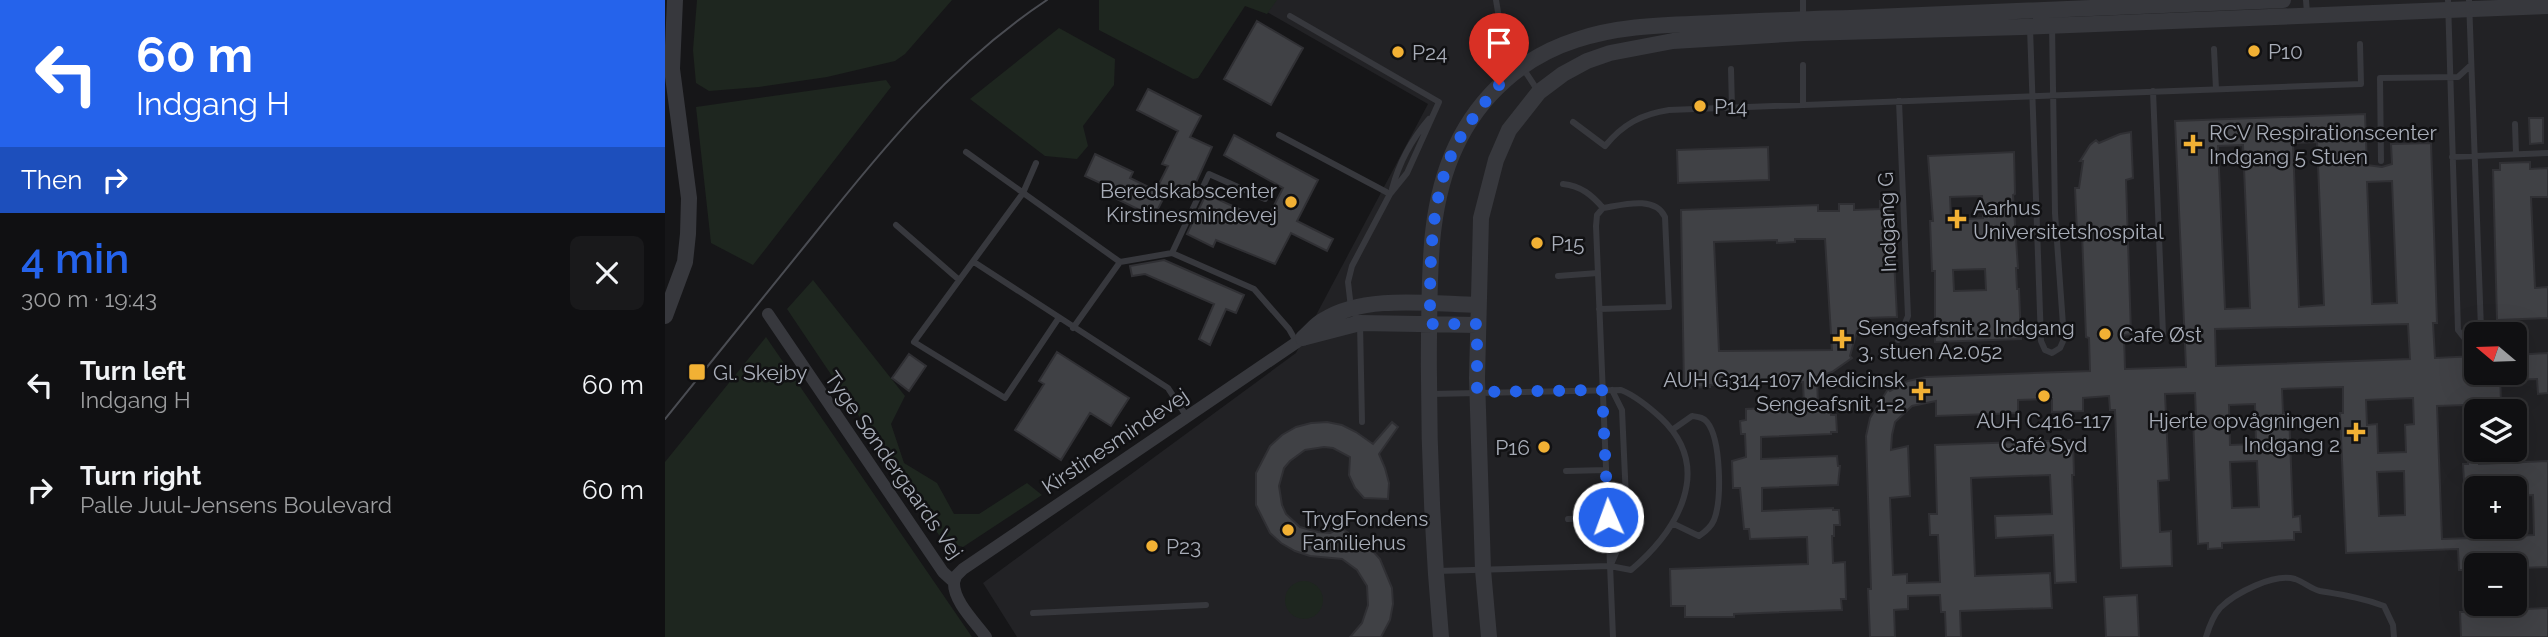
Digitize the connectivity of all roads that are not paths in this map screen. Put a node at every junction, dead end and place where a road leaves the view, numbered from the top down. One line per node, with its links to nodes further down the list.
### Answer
1 (1496, 0): 17 (lane)
2 (1803, 0): 12 (lane)
3 (2283, 0): 10 (street)
4 (2469, 4): 5 (street); 6 (street); 16 (lane)
5 (2448, 5): 8 (street); 19 (lane)
6 (2548, 6)
7 (671, 8): 55 (street)
8 (2307, 8): 10 (street)
9 (1290, 16): 40 (lane)
10 (2052, 18): 11 (street); 23 (lane)
11 (2030, 20): 12 (street); 24 (lane)
12 (1803, 26): 17 (street); 22 (street)
13 (2360, 44): 20 (lane)
14 (2214, 50): 20 (lane)
15 (1803, 65): 26 (lane)
16 (2471, 65): 19 (lane); 34 (lane)
17 (1521, 66): 22 (lane); 50 (street)
18 (1731, 69): 27 (lane)
19 (2449, 78): 35 (lane); 36 (lane)
20 (2216, 89): 21 (lane)
21 (2153, 91): 23 (lane); 62 (lane)
22 (1539, 92): 51 (street)
23 (2054, 95): 24 (lane); 24 (lane)
24 (2032, 97): 25 (lane)
25 (1899, 101): 26 (lane); 65 (lane, Indgang G)
26 (1803, 105): 27 (lane)
27 (1732, 108): 28 (lane)
28 (1573, 122)
29 (2515, 124): 33 (lane)
30 (1279, 135): 40 (lane)
31 (966, 152): 39 (lane)
32 (2548, 153): 33 (lane)
33 (2516, 154): 34 (lane)
34 (2476, 156): 35 (lane); 57 (lane)
35 (2452, 157): 63 (lane)
36 (2381, 161)
37 (1036, 163): 39 (lane)
38 (1563, 184): 42 (lane)
39 (1023, 193): 45 (lane); 46 (lane)
40 (1390, 194): 52 (lane)
41 (1265, 200): 44 (lane)
42 (1602, 208): 47 (lane); 53 (lane)
43 (896, 225): 49 (lane)
44 (1172, 253): 46 (lane); 64 (lane)
45 (974, 262): 49 (lane); 56 (lane)
46 (1120, 262): 61 (lane)
47 (1598, 273): 48 (lane); 53 (lane)
48 (1558, 276)
49 (958, 279): 56 (lane)
50 (1430, 303): 51 (street, Kirstinesmindevej); 52 (street, Kirstinesmindevej); 59 (street)
51 (1478, 305): 60 (street)
52 (1351, 308): 58 (lane); 64 (street, Kirstinesmindevej)
53 (1599, 309): 66 (lane)
54 (768, 314): 81 (street, Tyge Søndergaards Vej)
55 (665, 317)
56 (1058, 319): 61 (lane)
57 (2481, 322)
58 (1360, 323): 59 (street, Kirstinesmindevej); 64 (street, Kirstinesmindevej); 71 (lane)
59 (1430, 324): 60 (street, Kirstinesmindevej); 69 (street)
60 (1477, 324): 68 (street)
61 (1073, 328): 70 (lane)
62 (2163, 334)
63 (2464, 338)
64 (1300, 340): 70 (street, Kirstinesmindevej)
65 (1898, 340)
66 (1602, 390): 67 (lane); 68 (lane); 73 (lane)
67 (1612, 390): 72 (lane); 78 (lane)
68 (1477, 392): 69 (lane); 79 (street)
69 (1429, 394): 80 (street)
70 (1187, 417): 81 (street, Kirstinesmindevej)
71 (1362, 422)
72 (1672, 430): 77 (lane); 77 (lane)
73 (1606, 470): 74 (lane); 75 (lane)
74 (1566, 471)
75 (1608, 517): 76 (lane); 78 (lane)
76 (1568, 519)
77 (1674, 524): 78 (lane)
78 (1610, 566): 79 (lane); 87 (lane)
79 (1483, 570): 80 (lane); 86 (street)
80 (1435, 571): 85 (street)
81 (954, 582): 84 (street, Tyge Søndergaards Vej)
82 (1206, 605): 83 (lane)
83 (1033, 613)
84 (986, 637)
85 (1441, 637)
86 (1489, 637)
87 (1613, 637)
88 (2206, 637): 89 (lane)
89 (2393, 637)

